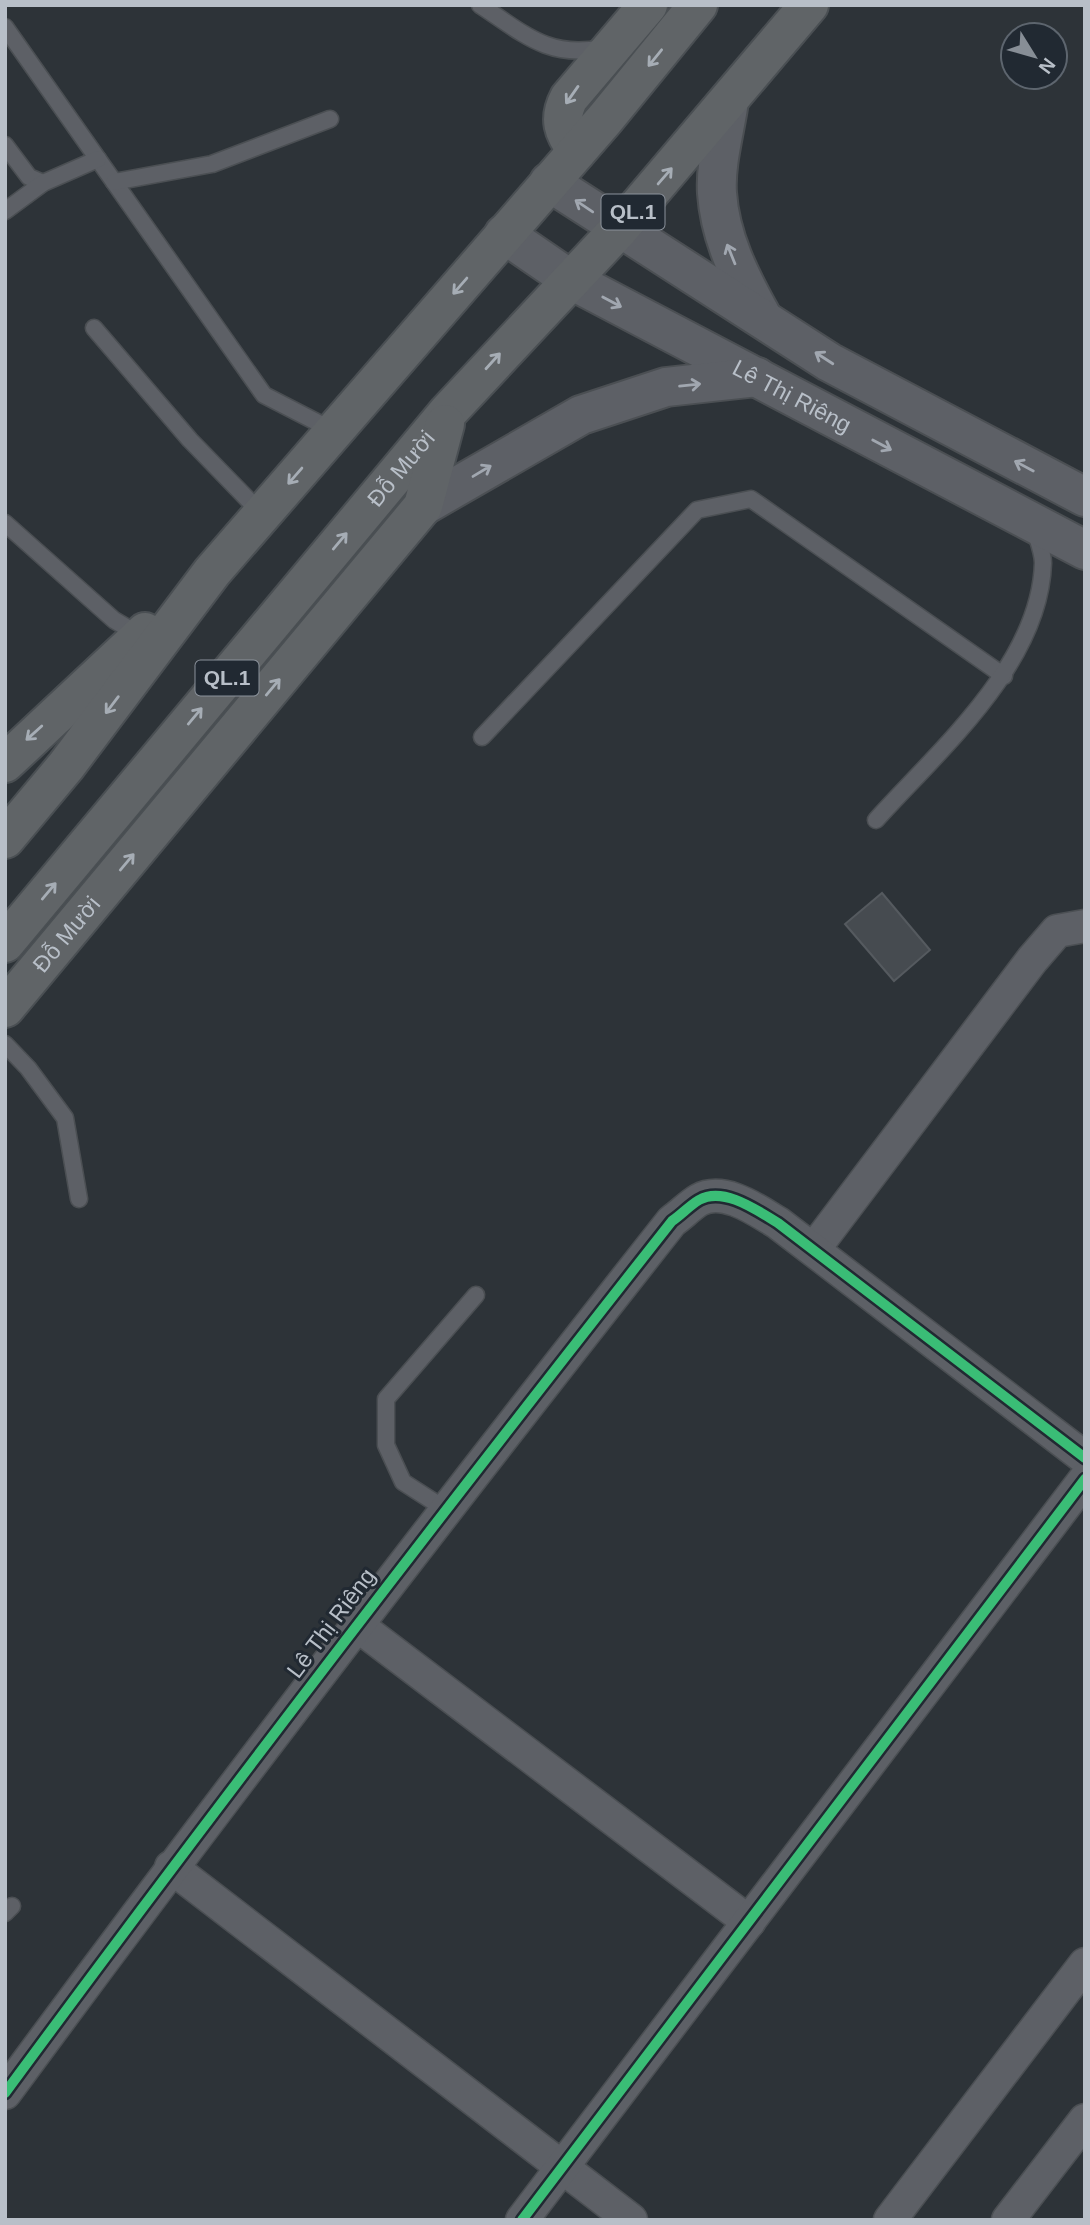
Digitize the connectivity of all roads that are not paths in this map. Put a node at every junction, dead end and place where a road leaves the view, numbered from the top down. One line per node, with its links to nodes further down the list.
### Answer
1 (480, 5): 6 (lane)
2 (648, 5): 6 (highway)
3 (698, 5): 10 (highway, one-way to 10)
4 (809, 5): 7 (highway, Đỗ Mười / QL.1)
5 (5, 27): 11 (lane)
6 (611, 46): 10 (highway, one-way to 10)
7 (729, 102): 16 (highway, Đỗ Mười / QL.1, one-way to 7); 19 (street, one-way to 7)
8 (330, 119): 12 (lane)
9 (5, 145): 14 (lane)
10 (577, 151): 13 (highway)
11 (98, 159): 12 (lane); 14 (lane)
12 (114, 182): 23 (lane)
13 (549, 182): 16 (street, one-way to 13); 17 (highway)
14 (43, 183): 15 (lane)
15 (5, 211)
16 (619, 229): 18 (highway, Đỗ Mười / QL.1); 19 (street)
17 (504, 234): 18 (street, Lê Thị Riêng); 23 (highway, one-way to 23)
18 (571, 280): 21 (street, Lê Thị Riêng, one-way to 21); 22 (highway, Đỗ Mười / QL.1, one-way to 18)
19 (761, 316): 24 (street, one-way to 19)
20 (94, 328): 26 (lane)
21 (757, 377): 25 (street, one-way to 21); 28 (street, Lê Thị Riêng, one-way to 28)
22 (448, 412): 25 (highway, QL.1); 38 (highway, Đỗ Mười / QL.1, one-way to 22)
23 (334, 431): 26 (highway, one-way to 26)
24 (1085, 497)
25 (423, 506): 39 (highway, Đỗ Mười / QL.1, one-way to 25)
26 (262, 514): 30 (highway)
27 (5, 523): 31 (lane)
28 (1034, 524): 29 (street, Lê Thị Riêng); 32 (lane)
29 (1085, 550)
30 (212, 572): 31 (highway); 36 (highway, one-way to 36)
31 (141, 636): 34 (highway, one-way to 34)
32 (1004, 677): 33 (lane); 35 (lane)
33 (482, 737)
34 (5, 763)
35 (876, 820)
36 (7, 834)
37 (1085, 926): 42 (street)
38 (5, 943)
39 (5, 1009)
40 (5, 1044): 41 (lane)
41 (79, 1199)
42 (814, 1250): 44 (street); 46 (street, Lê Thị Riêng)
43 (475, 1295): 46 (lane)
44 (1085, 1458)
45 (1085, 1479): 49 (street)
46 (445, 1509): 47 (street, Lê Thị Riêng)
47 (356, 1625): 48 (street, Lê Thị Riêng); 49 (street)
48 (171, 1867): 51 (street, Lê Thị Riêng); 53 (street)
49 (749, 1922): 53 (street)
50 (1085, 1964): 56 (street)
51 (5, 2093)
52 (1085, 2120): 57 (street)
53 (563, 2167): 54 (street); 55 (street)
54 (522, 2220)
55 (631, 2220)
56 (890, 2220)
57 (1009, 2220)

